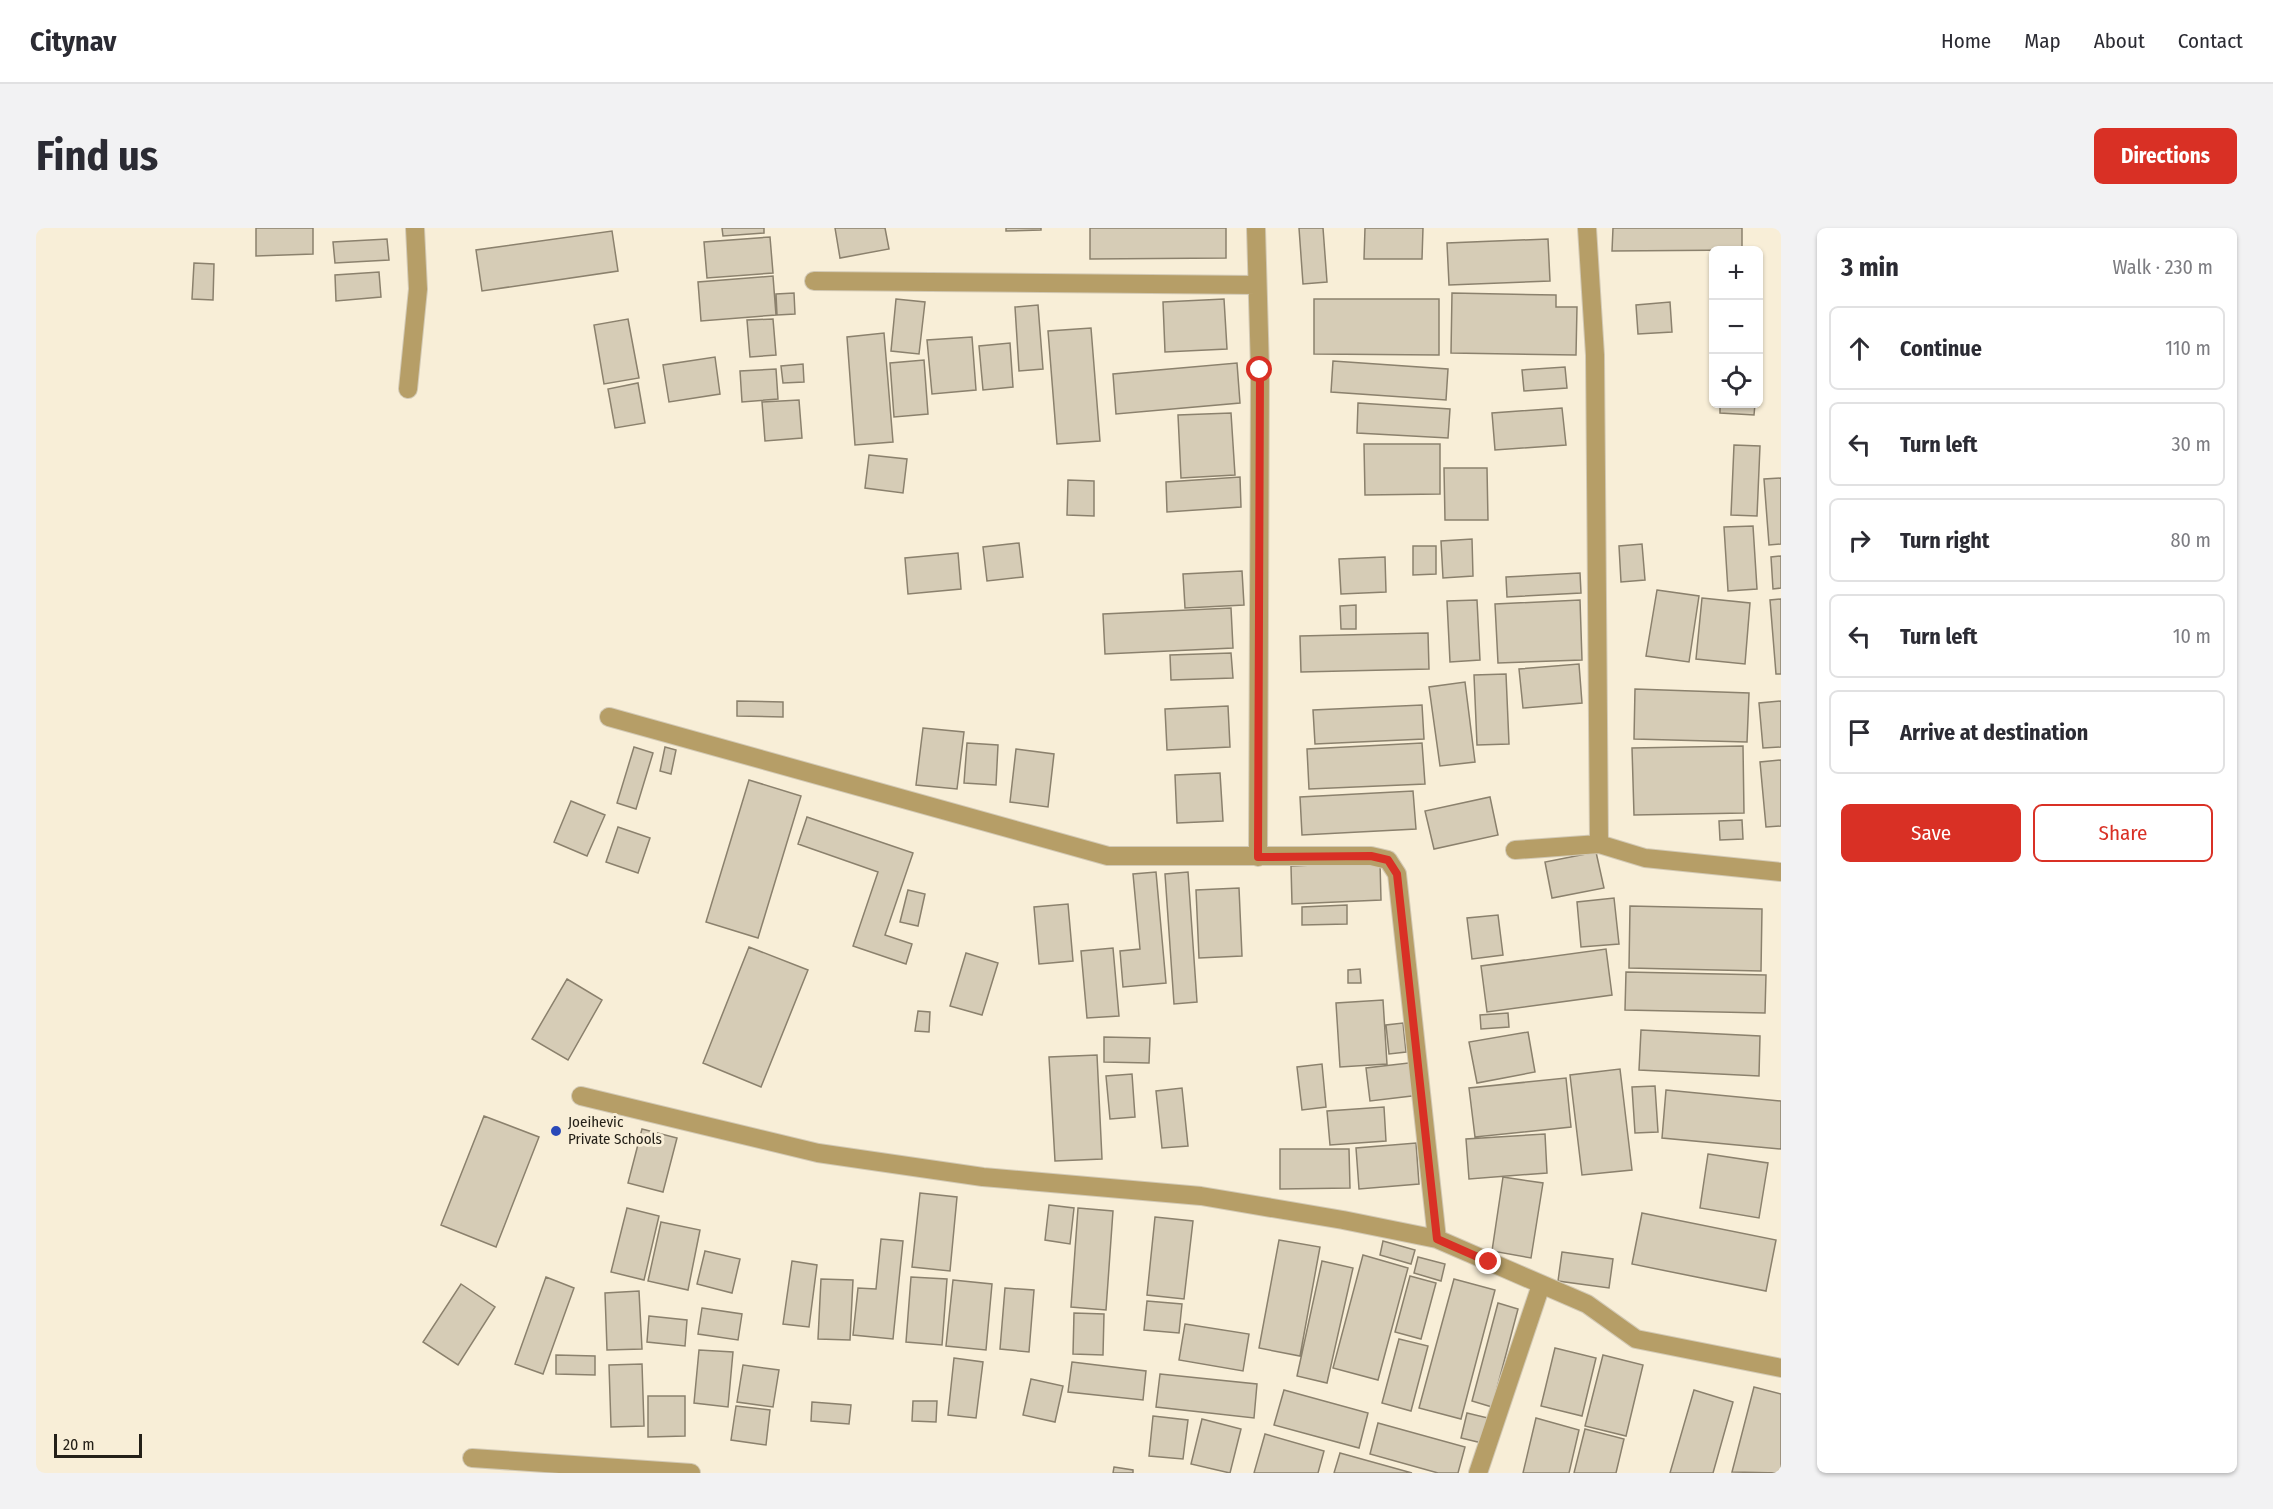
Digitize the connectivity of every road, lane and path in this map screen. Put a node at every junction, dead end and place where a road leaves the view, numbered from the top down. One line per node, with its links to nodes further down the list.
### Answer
1 (415, 228): 6 (street)
2 (1256, 228): 5 (street)
3 (1587, 228): 8 (street)
4 (814, 281): 5 (street)
5 (1257, 285): 10 (street)
6 (408, 389)
7 (609, 717): 10 (street)
8 (1599, 844): 9 (street); 11 (street)
9 (1515, 850)
10 (1258, 857): 13 (street)
11 (1781, 872)
12 (581, 1096): 13 (street)
13 (1437, 1239): 14 (street)
14 (1541, 1285): 15 (street); 18 (street)
15 (1781, 1368)
16 (472, 1458): 17 (street)
17 (691, 1473)
18 (1478, 1473)

